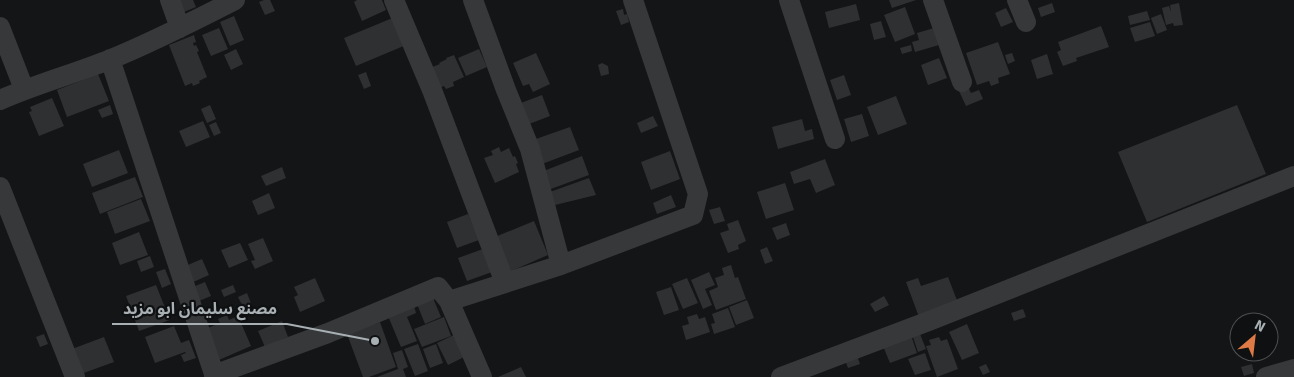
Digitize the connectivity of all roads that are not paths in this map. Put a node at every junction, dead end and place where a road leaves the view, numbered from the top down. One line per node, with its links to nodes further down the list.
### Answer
1 (170, 0): 11 (street)
2 (234, 0): 11 (street)
3 (394, 0): 20 (street)
4 (473, 0): 19 (street)
5 (633, 0): 19 (street)
6 (790, 0): 16 (street)
7 (934, 0): 13 (street)
8 (1017, 0): 9 (street)
9 (1026, 22)
10 (0, 27): 14 (street)
11 (180, 28): 12 (street)
12 (110, 59): 14 (street); 23 (street)
13 (962, 82)
14 (24, 89): 15 (street)
15 (0, 100)
16 (835, 139)
17 (1294, 176): 26 (street)
18 (0, 187): 24 (street)
19 (561, 264): 20 (street)
20 (505, 282): 21 (street)
21 (449, 301): 23 (street); 25 (street)
22 (1294, 369): 27 (street)
23 (214, 376)
24 (75, 377)
25 (482, 377)
26 (781, 377)
27 (1266, 377)

